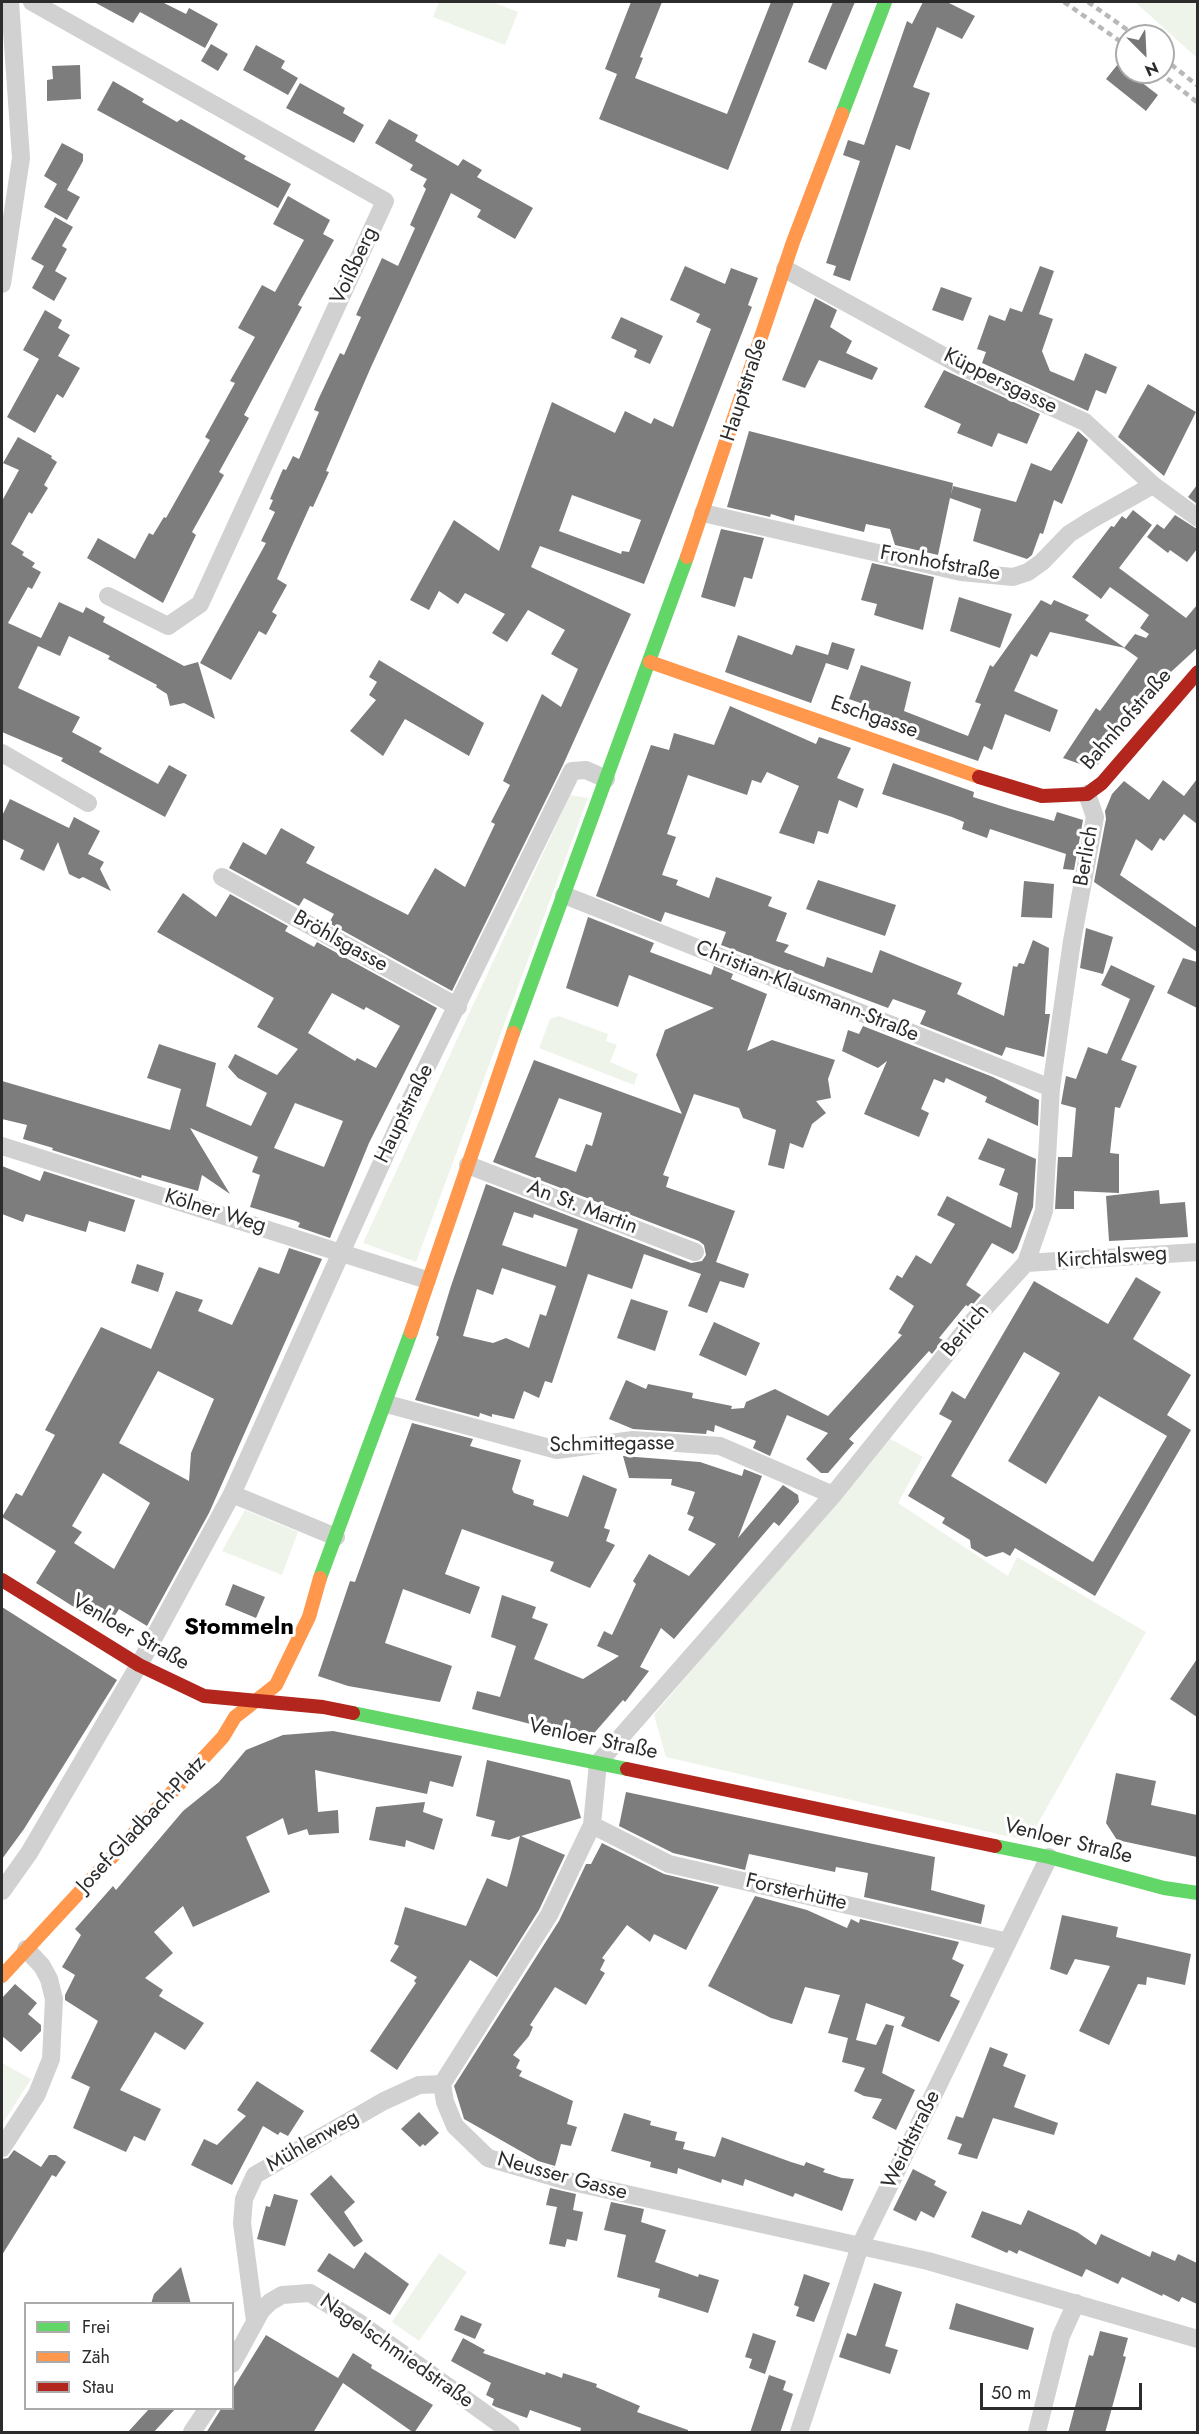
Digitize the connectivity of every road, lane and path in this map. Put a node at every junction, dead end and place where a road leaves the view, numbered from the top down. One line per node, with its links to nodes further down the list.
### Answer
1 (10, 2): 5 (street)
2 (32, 2): 9 (street, Voißberg)
3 (885, 2): 4 (street, Hauptstraße)
4 (785, 269): 6 (street, Küppersgasse); 7 (street, Hauptstraße)
5 (2, 284)
6 (1153, 485): 7 (street, Fronhofstraße); 8 (street, Küppersgasse)
7 (703, 513): 10 (street, Hauptstraße)
8 (1197, 518)
9 (108, 596)
10 (650, 662): 13 (street, Hauptstraße); 14 (street, Eschgasse)
11 (1197, 672): 14 (street, Bahnhofstraße)
12 (2, 753): 15 (street)
13 (606, 778): 17 (street, Hauptstraße); 18 (street, Hauptstraße)
14 (1087, 794): 19 (street, Berlich)
15 (88, 803)
16 (222, 877): 18 (street, Bröhlsgasse)
17 (564, 895): 19 (street, Christian-Klausmann-Straße); 21 (street, Hauptstraße)
18 (458, 1007): 22 (street, Hauptstraße)
19 (1051, 1088): 25 (street, Berlich)
20 (2, 1146): 22 (street, Kölner Weg)
21 (468, 1165): 23 (street, An St. Martin); 26 (street, Hauptstraße)
22 (341, 1251): 26 (street, Kölner Weg); 28 (street, Hauptstraße)
23 (695, 1252)
24 (1197, 1252): 25 (street, Kirchtalsweg)
25 (1026, 1263): 29 (street, Berlich)
26 (428, 1280): 27 (street, Hauptstraße)
27 (387, 1404): 29 (street, Schmittegasse); 30 (street, Hauptstraße)
28 (232, 1494): 30 (street); 32 (street, Hauptstraße)
29 (833, 1495): 34 (street, Berlich)
30 (336, 1537): 33 (street, Hauptstraße)
31 (2, 1580): 32 (street, Venloer Straße)
32 (139, 1665): 33 (street, Venloer Straße); 37 (street)
33 (256, 1701): 34 (street, Venloer Straße); 40 (street, Josef-Gladbach-Platz)
34 (598, 1763): 35 (street); 36 (street, Venloer Straße)
35 (592, 1825): 39 (street, Forsterhütte); 42 (street)
36 (1049, 1857): 38 (street, Venloer Straße); 39 (street, Weidtstraße)
37 (2, 1891)
38 (1197, 1893)
39 (1008, 1942): 44 (street, Weidtstraße)
40 (26, 1949): 41 (street, Josef-Gladbach-Platz); 43 (street)
41 (2, 1976)
42 (442, 2084): 44 (street, Neusser Gasse); 46 (street, Mühlenweg)
43 (2, 2148)
44 (860, 2246): 45 (street, Neusser Gasse); 52 (street, Weidtstraße)
45 (1076, 2303): 47 (street, Neusser Gasse); 53 (street)
46 (255, 2322): 48 (street); 51 (street, Nagelschmiedstraße)
47 (1197, 2339)
48 (234, 2360)
49 (207, 2410): 50 (street)
50 (192, 2433)
51 (511, 2433)
52 (799, 2433)
53 (1037, 2433)

